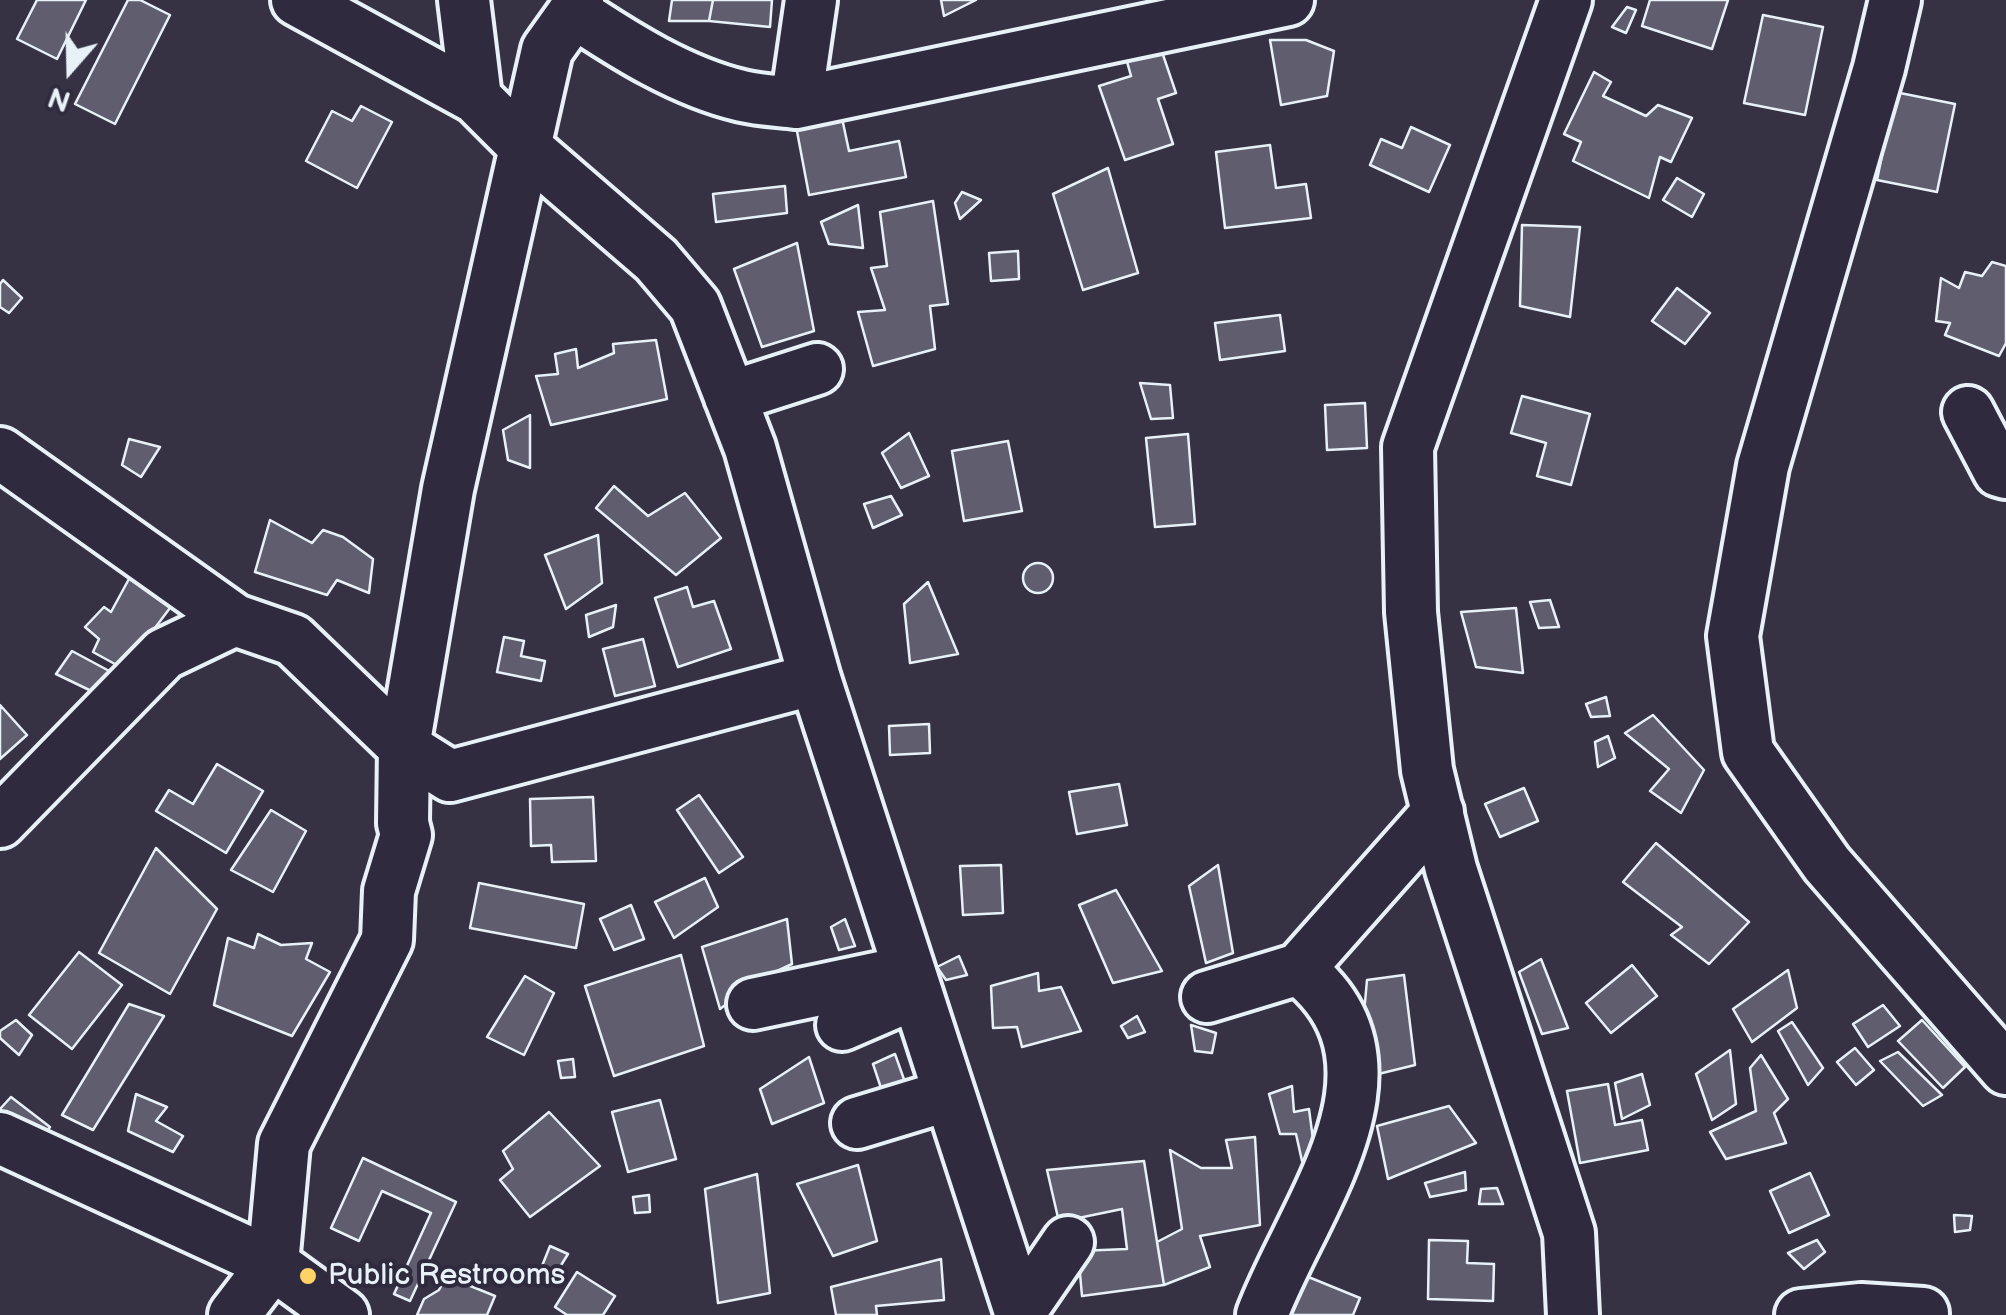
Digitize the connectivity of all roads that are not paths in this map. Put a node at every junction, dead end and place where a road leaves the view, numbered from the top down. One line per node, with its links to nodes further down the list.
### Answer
1 (297, 0): 8 (street)
2 (464, 0): 8 (street)
3 (811, 0): 9 (street)
4 (1288, 0): 9 (street)
5 (1566, 0): 19 (street)
6 (1895, 0): 26 (street)
7 (576, 6): 9 (street); 10 (street)
8 (476, 98): 10 (street)
9 (796, 103)
10 (524, 146): 12 (street); 18 (street)
11 (817, 369): 12 (street)
12 (730, 396): 17 (street)
13 (1968, 412): 15 (street)
14 (0, 454): 16 (street)
15 (2006, 473)
16 (235, 620): 18 (street); 20 (street)
17 (815, 679): 18 (street); 22 (street)
18 (404, 747): 31 (street)
19 (1438, 812): 21 (street); 37 (street)
20 (0, 822)
21 (1299, 968): 23 (street); 36 (street)
22 (913, 982): 24 (street); 25 (street); 27 (street)
23 (1207, 997)
24 (753, 1004)
25 (842, 1024)
26 (2006, 1069)
27 (949, 1095): 28 (street); 32 (street)
28 (856, 1122)
29 (0, 1138): 31 (street)
30 (1068, 1242): 32 (street)
31 (273, 1264): 34 (street); 35 (street)
32 (1020, 1313)
33 (1923, 1313): 38 (street)
34 (234, 1315)
35 (343, 1315)
36 (1262, 1315)
37 (1573, 1315)
38 (1800, 1315)

